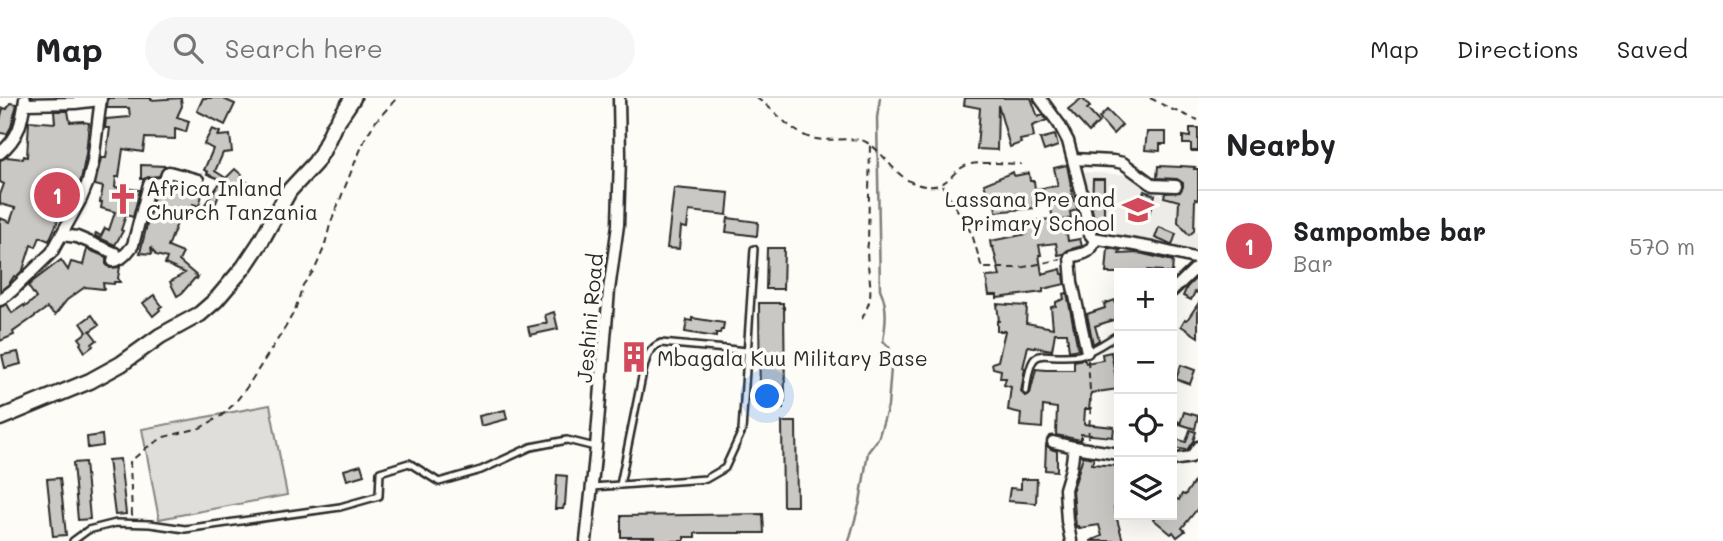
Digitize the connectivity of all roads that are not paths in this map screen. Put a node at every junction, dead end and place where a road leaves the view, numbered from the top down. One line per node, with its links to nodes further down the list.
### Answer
1 (353, 98): 21 (street)
2 (619, 98): 23 (street, Jeshini Road)
3 (1040, 98): 7 (street)
4 (100, 99): 5 (street); 10 (street)
5 (25, 101): 6 (street)
6 (0, 153)
7 (1073, 159): 9 (street); 11 (street)
8 (198, 180): 10 (street)
9 (1175, 186)
10 (62, 235): 16 (street)
11 (1095, 239): 13 (street); 19 (street)
12 (754, 249): 18 (lane)
13 (1198, 260)
14 (1198, 266): 15 (street)
15 (1177, 286)
16 (0, 300)
17 (1114, 337): 19 (lane)
18 (748, 351): 28 (lane); 28 (lane)
19 (1087, 352): 20 (lane)
20 (1026, 391)
21 (0, 418)
22 (1053, 442): 24 (street)
23 (596, 447): 29 (street, Jeshini Road); 30 (lane)
24 (1074, 447): 26 (street); 32 (street)
25 (1198, 447): 27 (street)
26 (1114, 453)
27 (1177, 459)
28 (620, 485): 29 (lane)
29 (592, 487): 31 (street, Jeshini Road)
30 (73, 541)
31 (586, 541)
32 (1071, 541)

